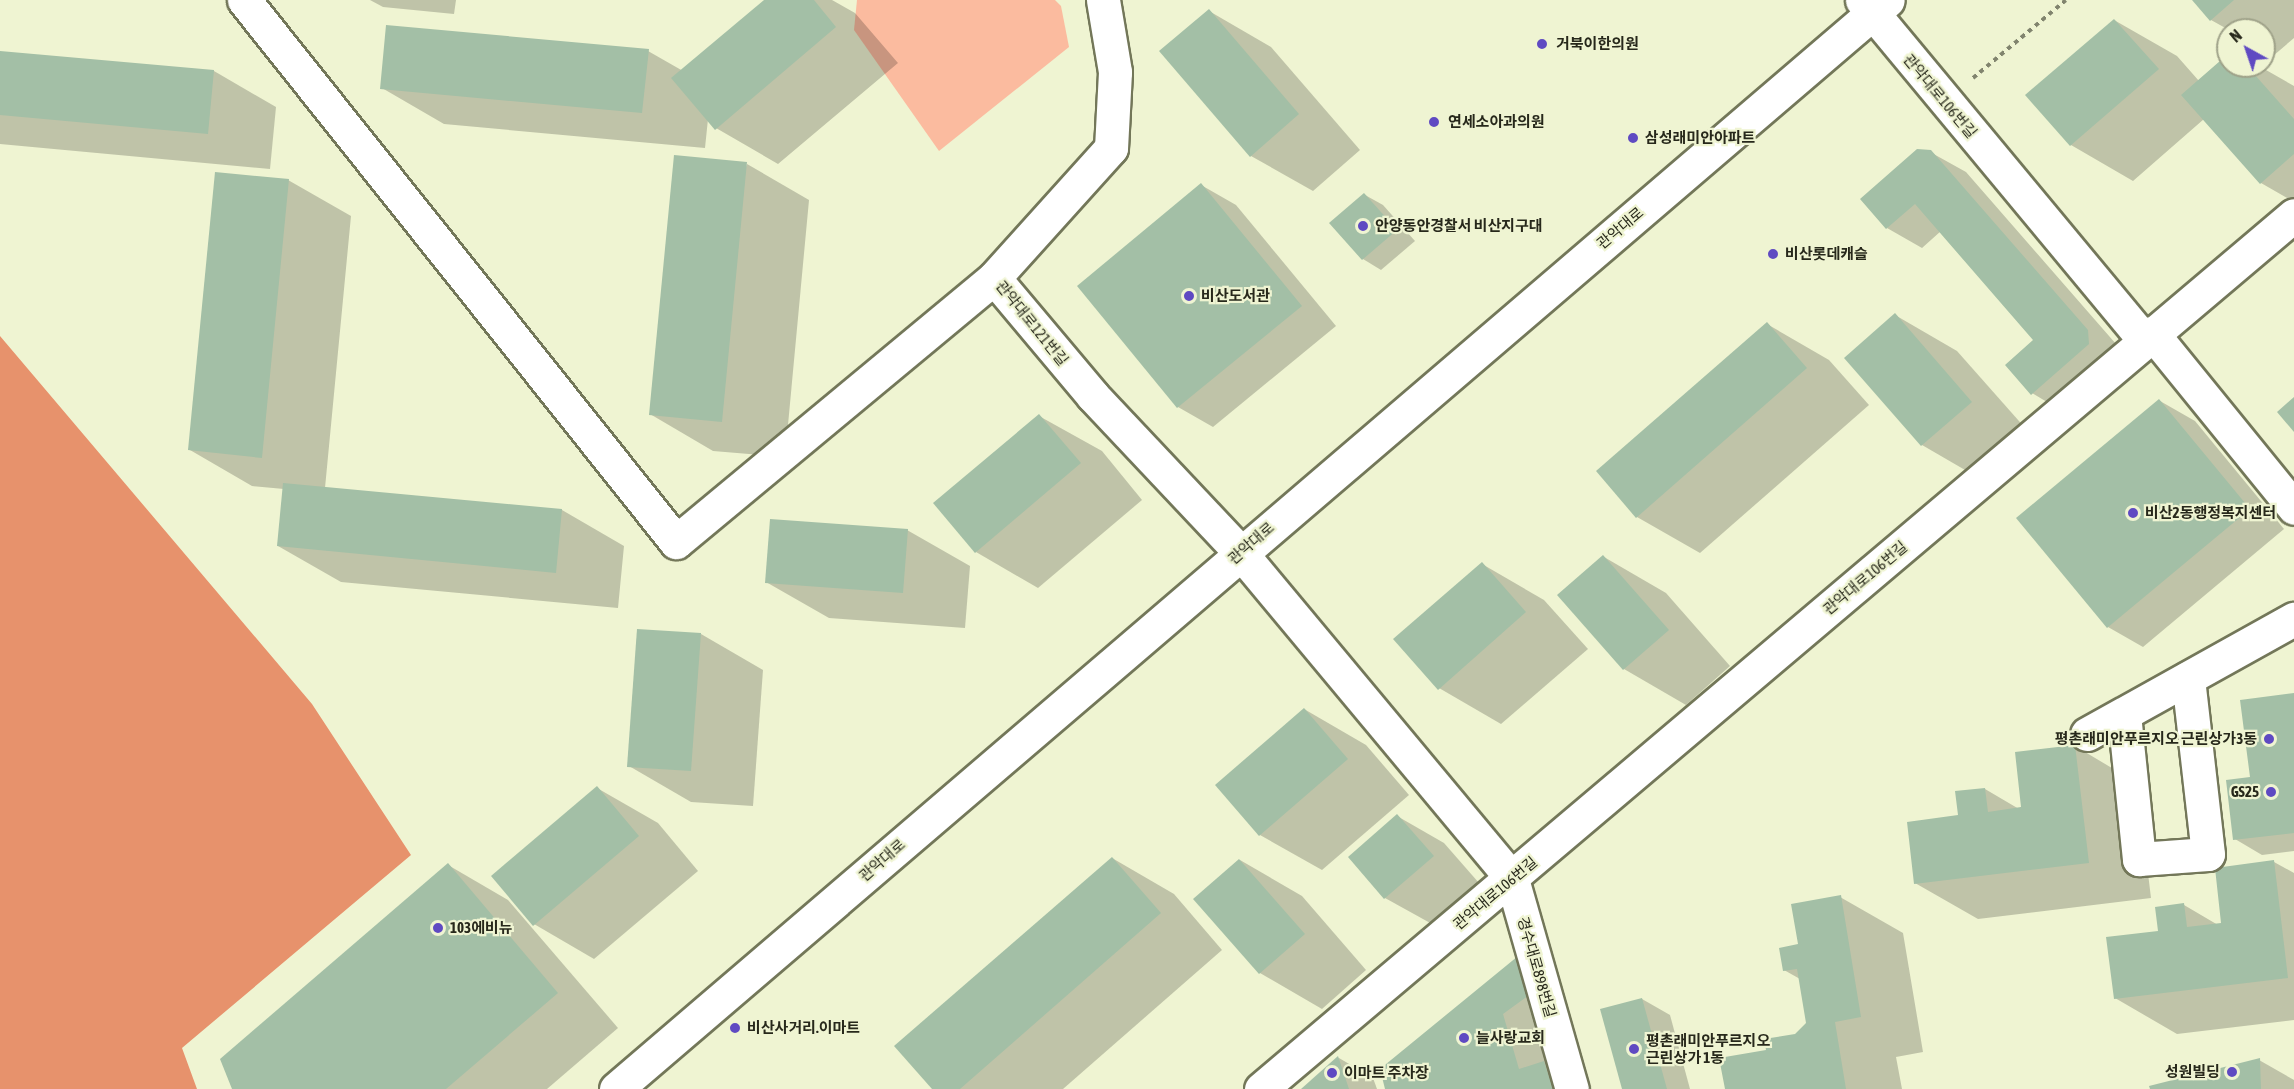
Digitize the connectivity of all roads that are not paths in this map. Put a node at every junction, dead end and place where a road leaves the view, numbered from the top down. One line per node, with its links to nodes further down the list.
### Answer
1 (244, 0): 5 (street)
2 (1103, 0): 5 (street, 관악대로121번길)
3 (1874, 4): 6 (street, 관악대로106번길); 8 (street, 관악대로)
4 (2294, 215): 6 (street)
5 (994, 278): 8 (street, 관악대로121번길)
6 (2148, 337): 7 (street); 13 (street, 관악대로106번길)
7 (2294, 508)
8 (1240, 552): 13 (street, 관악대로121번길); 14 (street, 관악대로)
9 (2294, 619): 10 (street)
10 (2188, 678): 11 (street); 11 (street)
11 (2124, 714): 12 (street)
12 (2087, 734)
13 (1512, 879): 15 (street, 관악대로106번길); 16 (street, 경수대로898번길)
14 (616, 1089)
15 (1261, 1089)
16 (1572, 1089)

